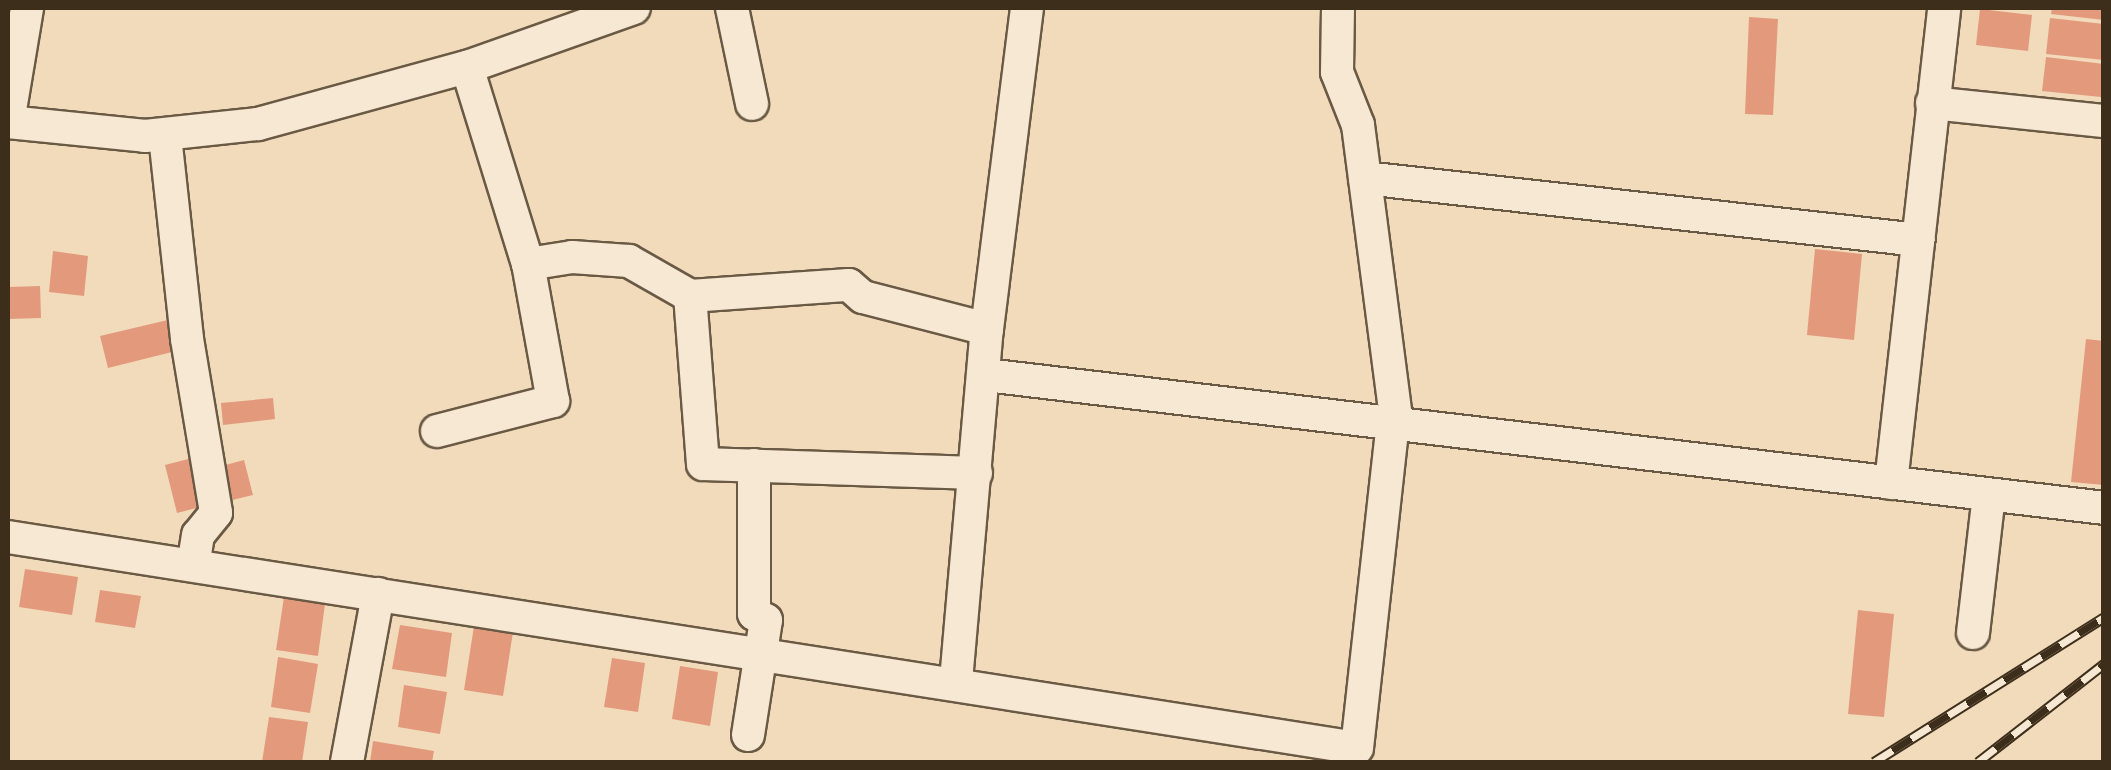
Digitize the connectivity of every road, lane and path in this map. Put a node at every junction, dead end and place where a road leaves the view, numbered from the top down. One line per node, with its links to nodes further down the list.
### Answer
1 (27, 8): 10 (street)
2 (634, 8): 7 (street)
3 (732, 8): 9 (street)
4 (1028, 8): 17 (street)
5 (1338, 8): 13 (street)
6 (1944, 8): 8 (street)
7 (467, 68): 12 (street); 15 (street)
8 (1932, 102): 11 (street); 14 (street)
9 (752, 104)
10 (8, 122): 12 (street)
11 (2104, 122)
12 (164, 136): 27 (street)
13 (1365, 178): 14 (street); 19 (street)
14 (1919, 240): 23 (street)
15 (528, 264): 16 (street); 20 (street)
16 (690, 296): 17 (street); 21 (street)
17 (988, 329): 18 (street)
18 (986, 375): 19 (street); 22 (street)
19 (1395, 423): 23 (street); 31 (street)
20 (437, 431)
21 (754, 465): 22 (street); 30 (street)
22 (976, 473): 31 (street)
23 (1891, 483): 24 (street)
24 (1988, 495): 25 (street); 29 (street)
25 (2104, 508)
26 (8, 537): 27 (street)
27 (193, 565): 28 (street)
28 (378, 594): 30 (street); 33 (street)
29 (1973, 634)
30 (763, 652): 31 (street); 32 (street)
31 (956, 681)
32 (748, 735)
33 (347, 762)

